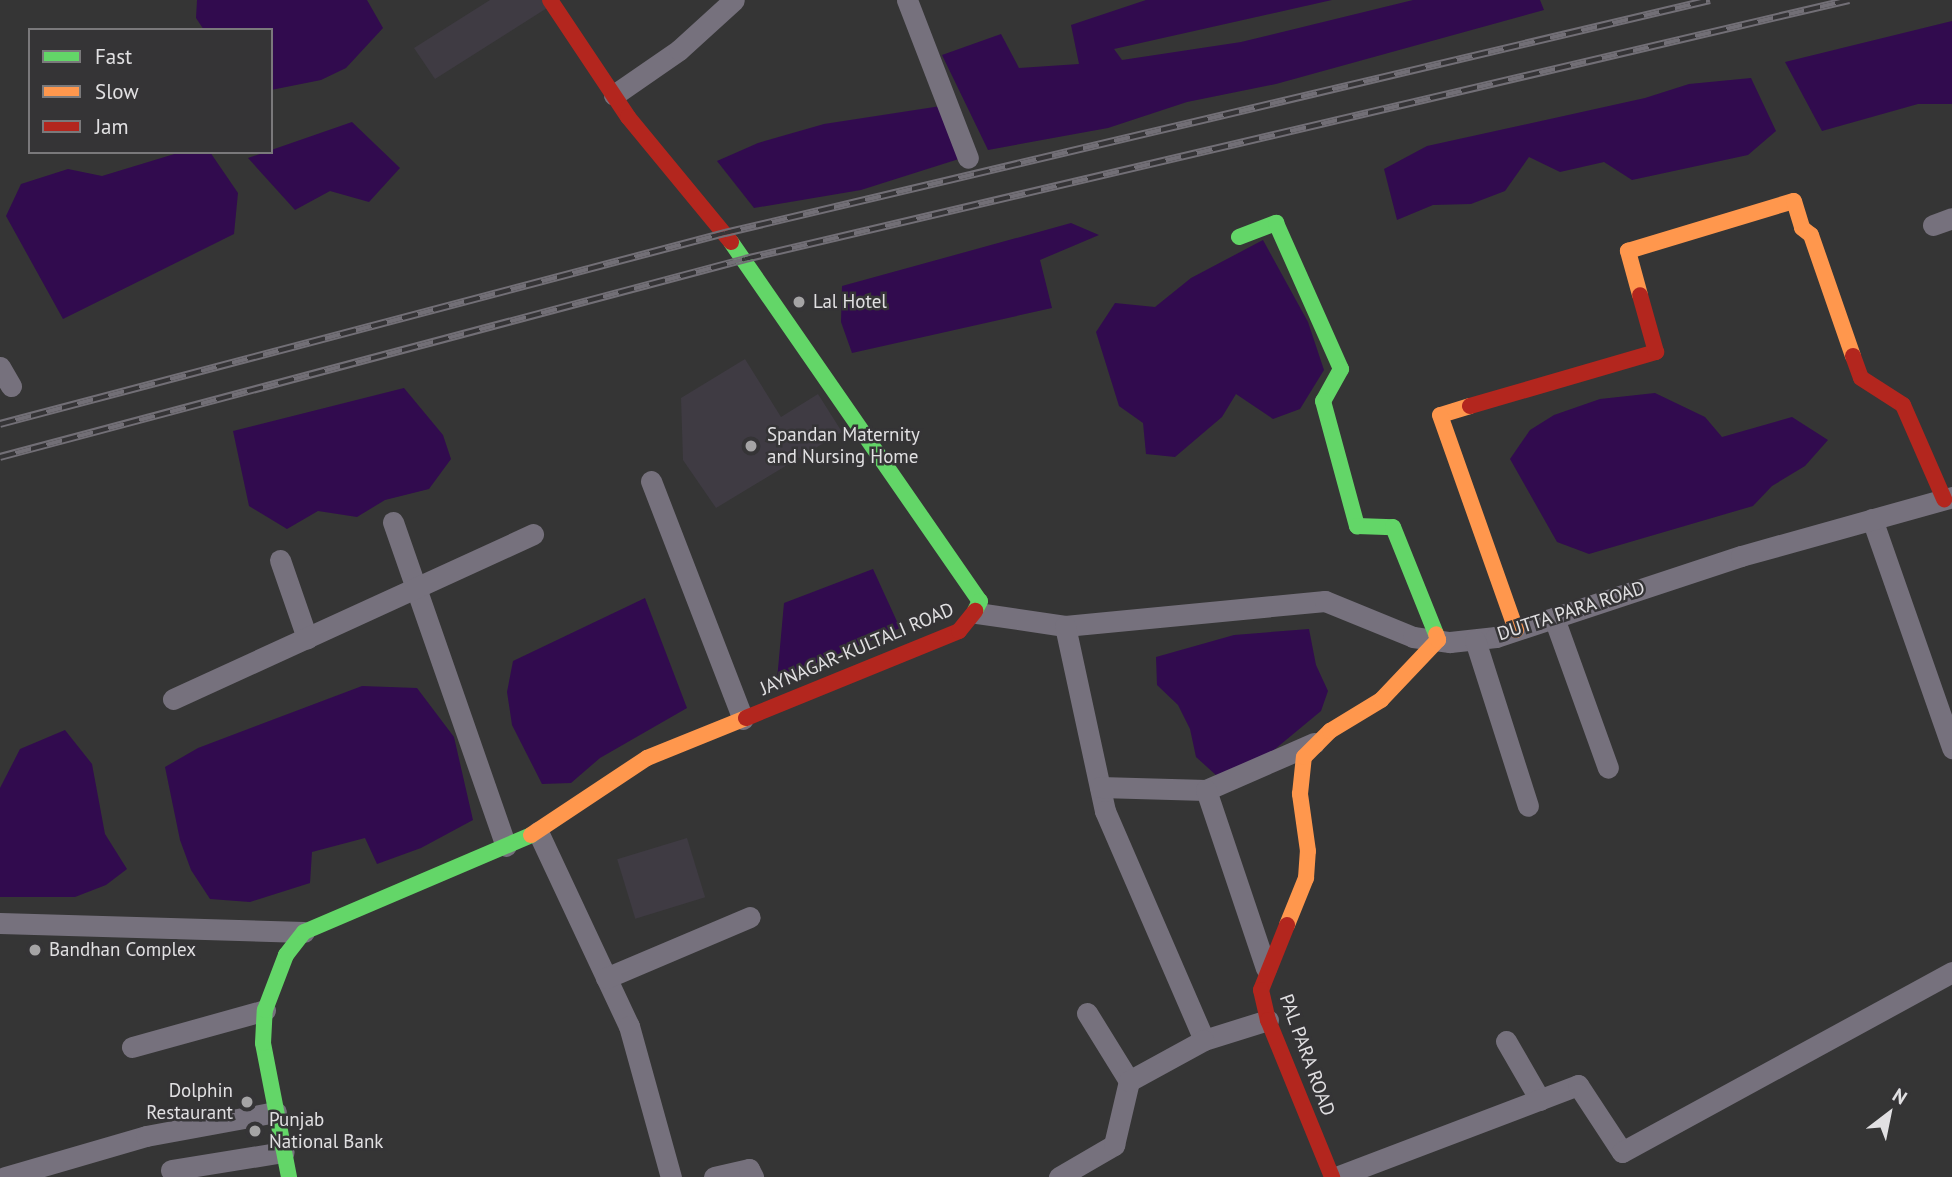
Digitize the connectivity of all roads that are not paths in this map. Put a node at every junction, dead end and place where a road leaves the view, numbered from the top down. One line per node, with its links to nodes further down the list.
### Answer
1 (550, 0): 4 (street, JAYNAGAR-KULTALI ROAD)
2 (734, 0): 4 (street)
3 (907, 0): 5 (street)
4 (614, 96): 16 (street, JAYNAGAR-KULTALI ROAD)
5 (968, 158)
6 (1239, 237): 21 (street)
7 (0, 367): 8 (street)
8 (11, 386)
9 (651, 481): 24 (street)
10 (1948, 498): 11 (street, DUTTA PARA ROAD); 19 (street)
11 (1872, 519): 17 (street, DUTTA PARA ROAD); 26 (street)
12 (393, 522): 15 (street)
13 (533, 534): 15 (street)
14 (280, 560): 20 (street)
15 (416, 588): 20 (street); 32 (street)
16 (977, 614): 18 (street, DUTTA PARA ROAD); 24 (street, JAYNAGAR-KULTALI ROAD)
17 (1554, 618): 19 (street, DUTTA PARA ROAD); 27 (street)
18 (1065, 626): 21 (street, DUTTA PARA ROAD); 28 (street)
19 (1516, 630): 22 (street, DUTTA PARA ROAD)
20 (307, 638): 23 (street)
21 (1438, 640): 22 (street, DUTTA PARA ROAD); 25 (street)
22 (1475, 640): 30 (street)
23 (173, 699)
24 (743, 719): 31 (street, JAYNAGAR-KULTALI ROAD)
25 (1314, 743): 29 (street); 36 (street, PAL PARA ROAD)
26 (1952, 748)
27 (1608, 768)
28 (1100, 787): 29 (street); 42 (street)
29 (1206, 790): 36 (street)
30 (1528, 806)
31 (538, 832): 32 (street, JAYNAGAR-KULTALI ROAD); 38 (street)
32 (506, 846): 35 (street, JAYNAGAR-KULTALI ROAD)
33 (750, 918): 38 (street)
34 (0, 923): 35 (street)
35 (304, 932): 39 (street)
36 (1266, 968): 41 (street, PAL PARA ROAD)
37 (1952, 972): 46 (street)
38 (606, 978): 52 (street)
39 (265, 1010): 44 (street); 47 (street)
40 (1087, 1013): 45 (street)
41 (1268, 1020): 42 (street); 56 (street, PAL PARA ROAD)
42 (1204, 1040): 45 (street)
43 (1506, 1041): 46 (street)
44 (132, 1047)
45 (1129, 1081): 55 (street)
46 (1540, 1100): 56 (street)
47 (276, 1112): 48 (street); 50 (street)
48 (284, 1152): 49 (street); 51 (street)
49 (171, 1170)
50 (5, 1177)
51 (289, 1177)
52 (671, 1177)
53 (714, 1177): 54 (street)
54 (753, 1177)
55 (1059, 1177)
56 (1334, 1177)

